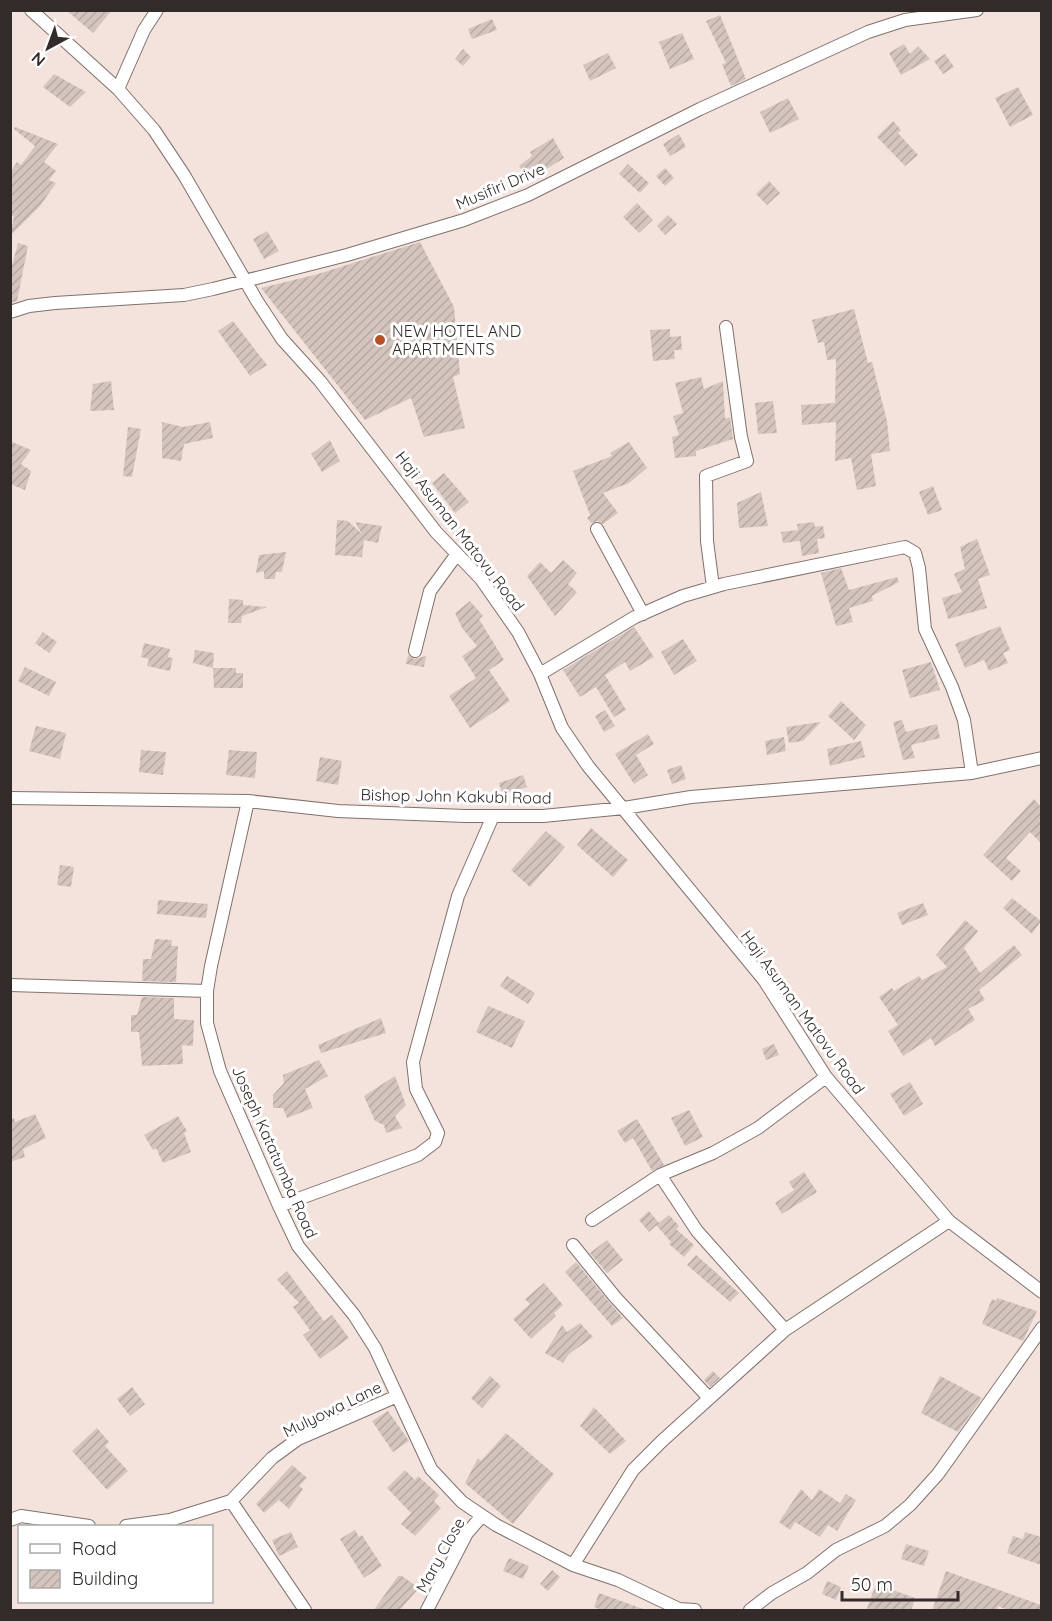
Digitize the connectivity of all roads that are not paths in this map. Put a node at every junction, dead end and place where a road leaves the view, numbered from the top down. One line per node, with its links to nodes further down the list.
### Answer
1 (31, 10): 4 (street, Haji Asuman Matovu Road)
2 (157, 10): 4 (street)
3 (977, 10): 5 (street, Musifiri Drive)
4 (118, 89): 5 (street, Haji Asuman Matovu Road)
5 (244, 280): 6 (street, Musifiri Drive); 9 (street, Haji Asuman Matovu Road)
6 (10, 312)
7 (726, 327): 10 (street)
8 (597, 529): 11 (street)
9 (457, 554): 12 (street); 13 (street, Haji Asuman Matovu Road)
10 (713, 587): 11 (street); 15 (street)
11 (643, 614): 13 (street)
12 (415, 651)
13 (540, 674): 18 (street, Haji Asuman Matovu Road)
14 (1041, 758): 15 (street, Bishop John Kakubi Road)
15 (972, 773): 18 (street, Bishop John Kakubi Road)
16 (10, 798): 17 (street, Bishop John Kakubi Road)
17 (248, 801): 19 (street, Bishop John Kakubi Road); 21 (street, Joseph Katatumba Road)
18 (624, 808): 19 (street, Bishop John Kakubi Road); 22 (street, Haji Asuman Matovu Road)
19 (493, 816): 24 (street)
20 (10, 985): 21 (street)
21 (207, 991): 24 (street, Joseph Katatumba Road)
22 (826, 1077): 23 (street); 26 (street, Haji Asuman Matovu Road)
23 (660, 1175): 25 (street); 30 (street)
24 (279, 1206): 31 (street, Joseph Katatumba Road)
25 (592, 1220)
26 (949, 1221): 28 (street, Haji Asuman Matovu Road); 30 (street)
27 (573, 1245): 32 (street)
28 (1041, 1292)
29 (1041, 1328): 42 (street)
30 (786, 1330): 32 (street)
31 (395, 1396): 33 (street, Mulyowa Lane); 34 (street, Joseph Katatumba Road)
32 (709, 1398): 38 (street)
33 (231, 1501): 37 (street, Mulyowa Lane); 39 (street)
34 (482, 1516): 38 (street, Joseph Katatumba Road); 40 (street, Mary Close)
35 (10, 1520): 36 (street)
36 (77, 1525)
37 (139, 1525)
38 (573, 1565): 41 (street, Joseph Katatumba Road)
39 (306, 1611)
40 (427, 1611)
41 (695, 1611)
42 (750, 1611)

